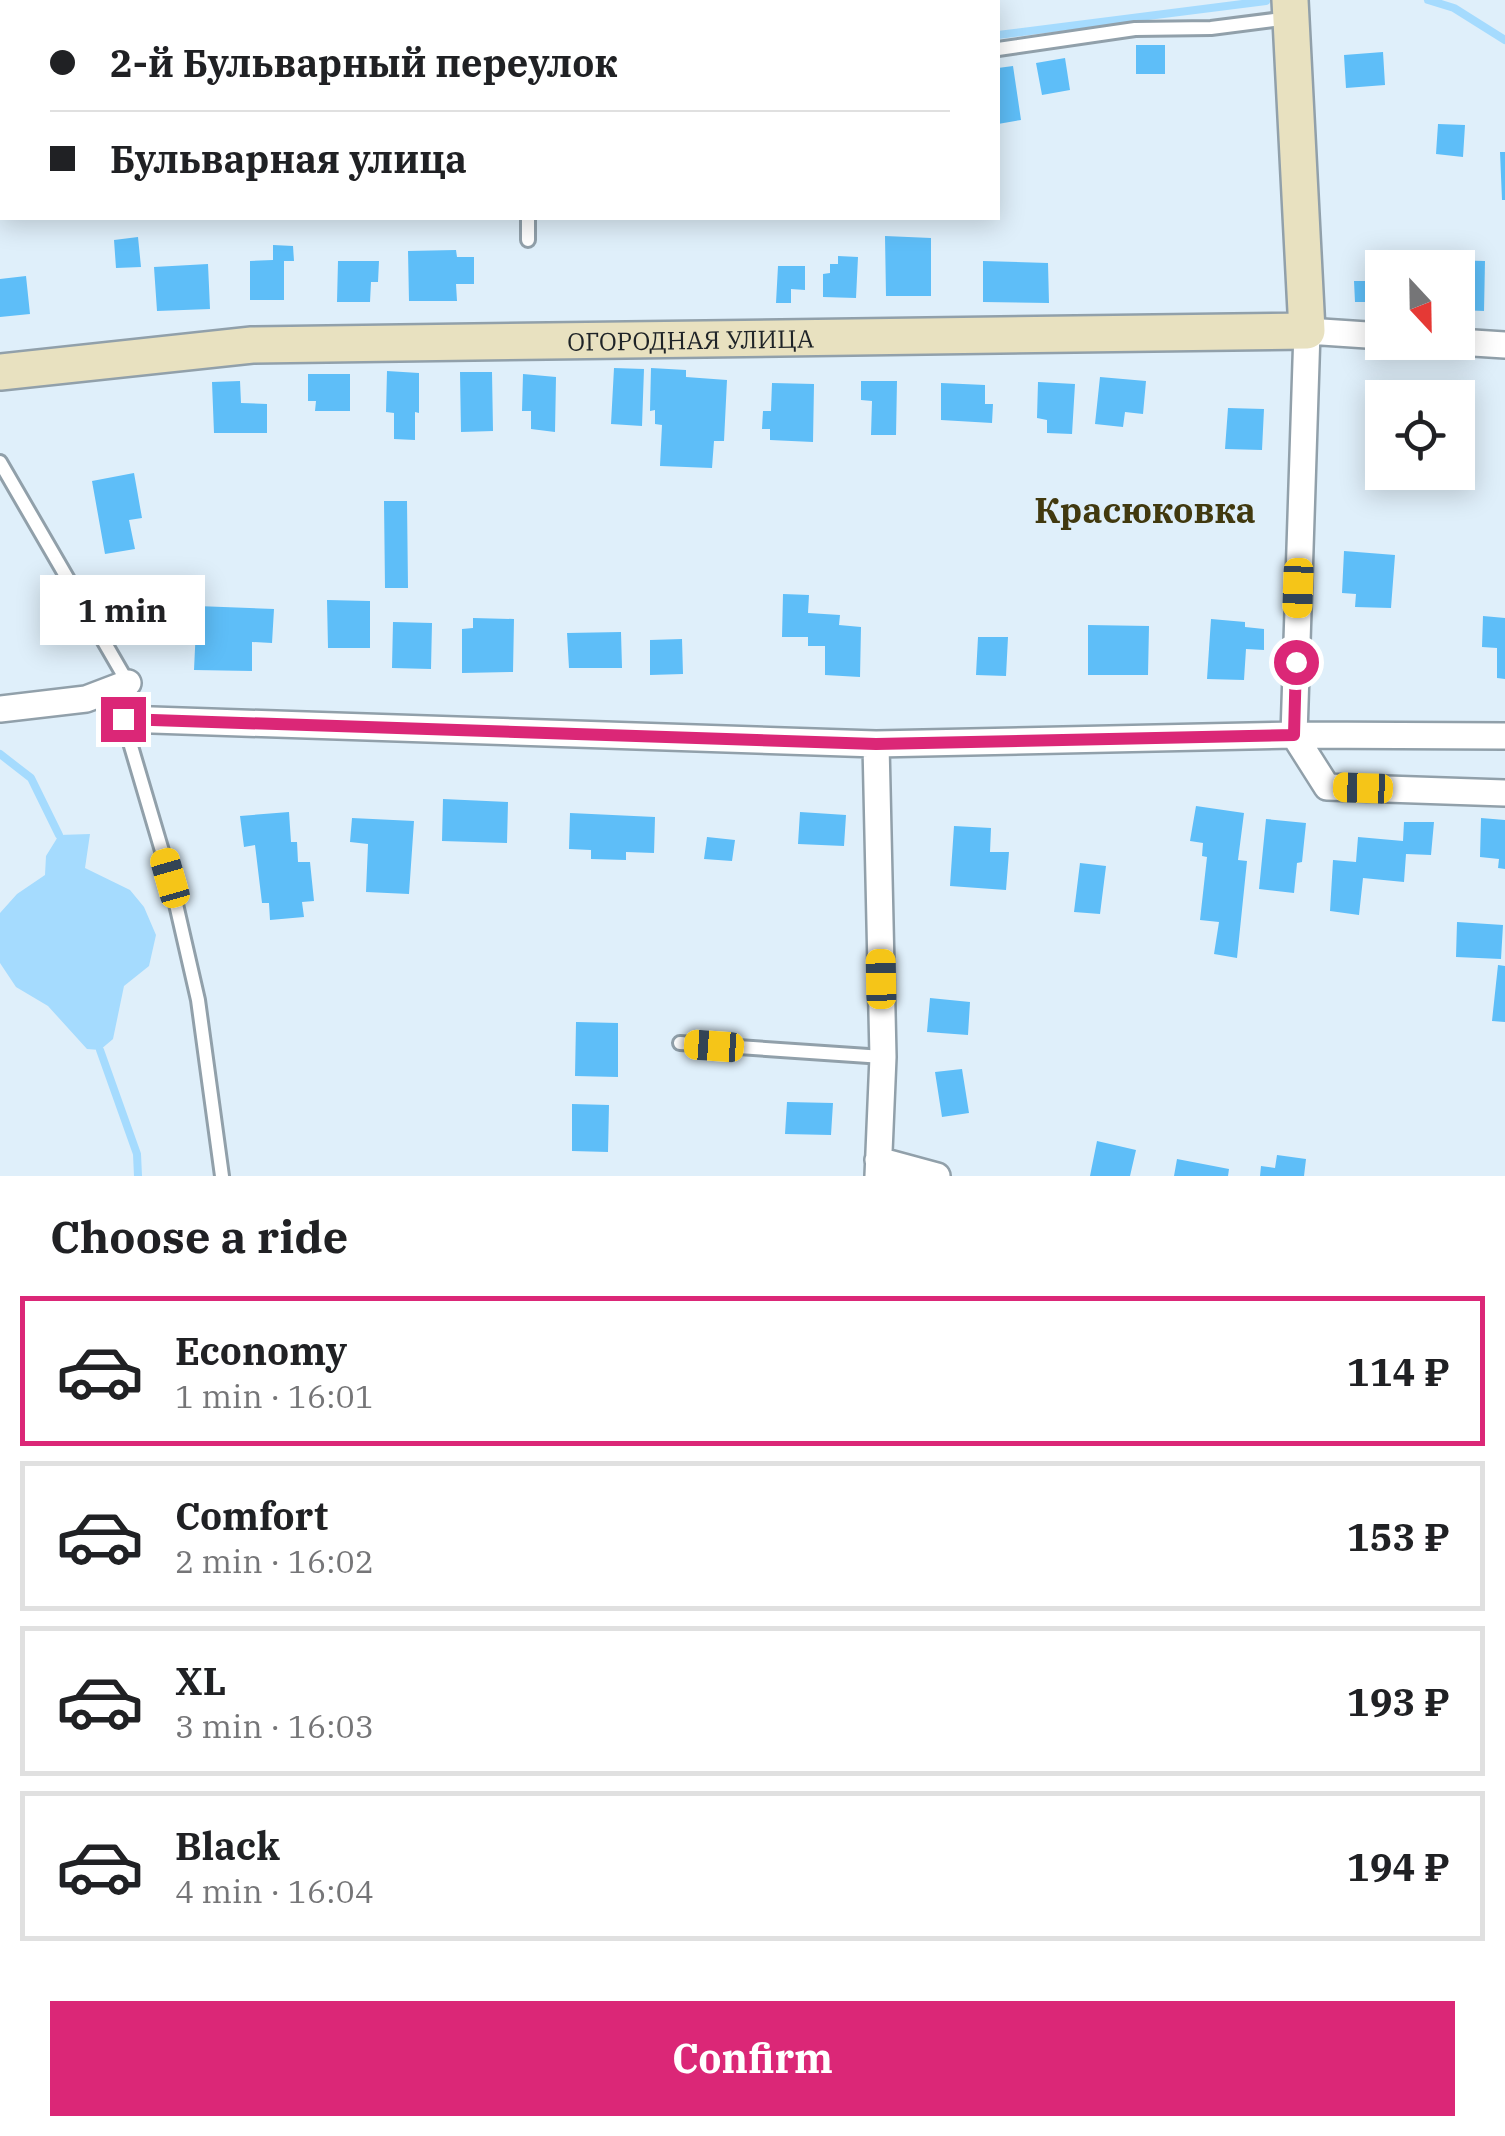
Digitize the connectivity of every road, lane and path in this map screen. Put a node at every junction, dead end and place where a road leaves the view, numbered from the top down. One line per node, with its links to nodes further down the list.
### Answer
1 (1291, 9): 2 (lane); 5 (street)
2 (1000, 49)
3 (528, 220): 4 (lane)
4 (528, 240)
5 (1307, 331): 6 (street, ОГОРОДНАЯ УЛИЦА); 9 (street, ОГОРОДНАЯ УЛИЦА); 14 (street)
6 (1365, 335)
7 (1475, 343): 8 (street)
8 (1505, 345)
9 (0, 372)
10 (0, 462): 11 (lane)
11 (128, 684): 12 (street); 13 (lane)
12 (0, 709)
13 (123, 719): 16 (street); 21 (lane)
14 (1294, 735): 15 (street); 16 (street); 17 (street)
15 (1505, 736)
16 (876, 744): 19 (street)
17 (1505, 793)
18 (680, 1043): 19 (lane)
19 (882, 1057): 20 (street)
20 (878, 1168): 22 (street)
21 (222, 1176)
22 (937, 1176)

